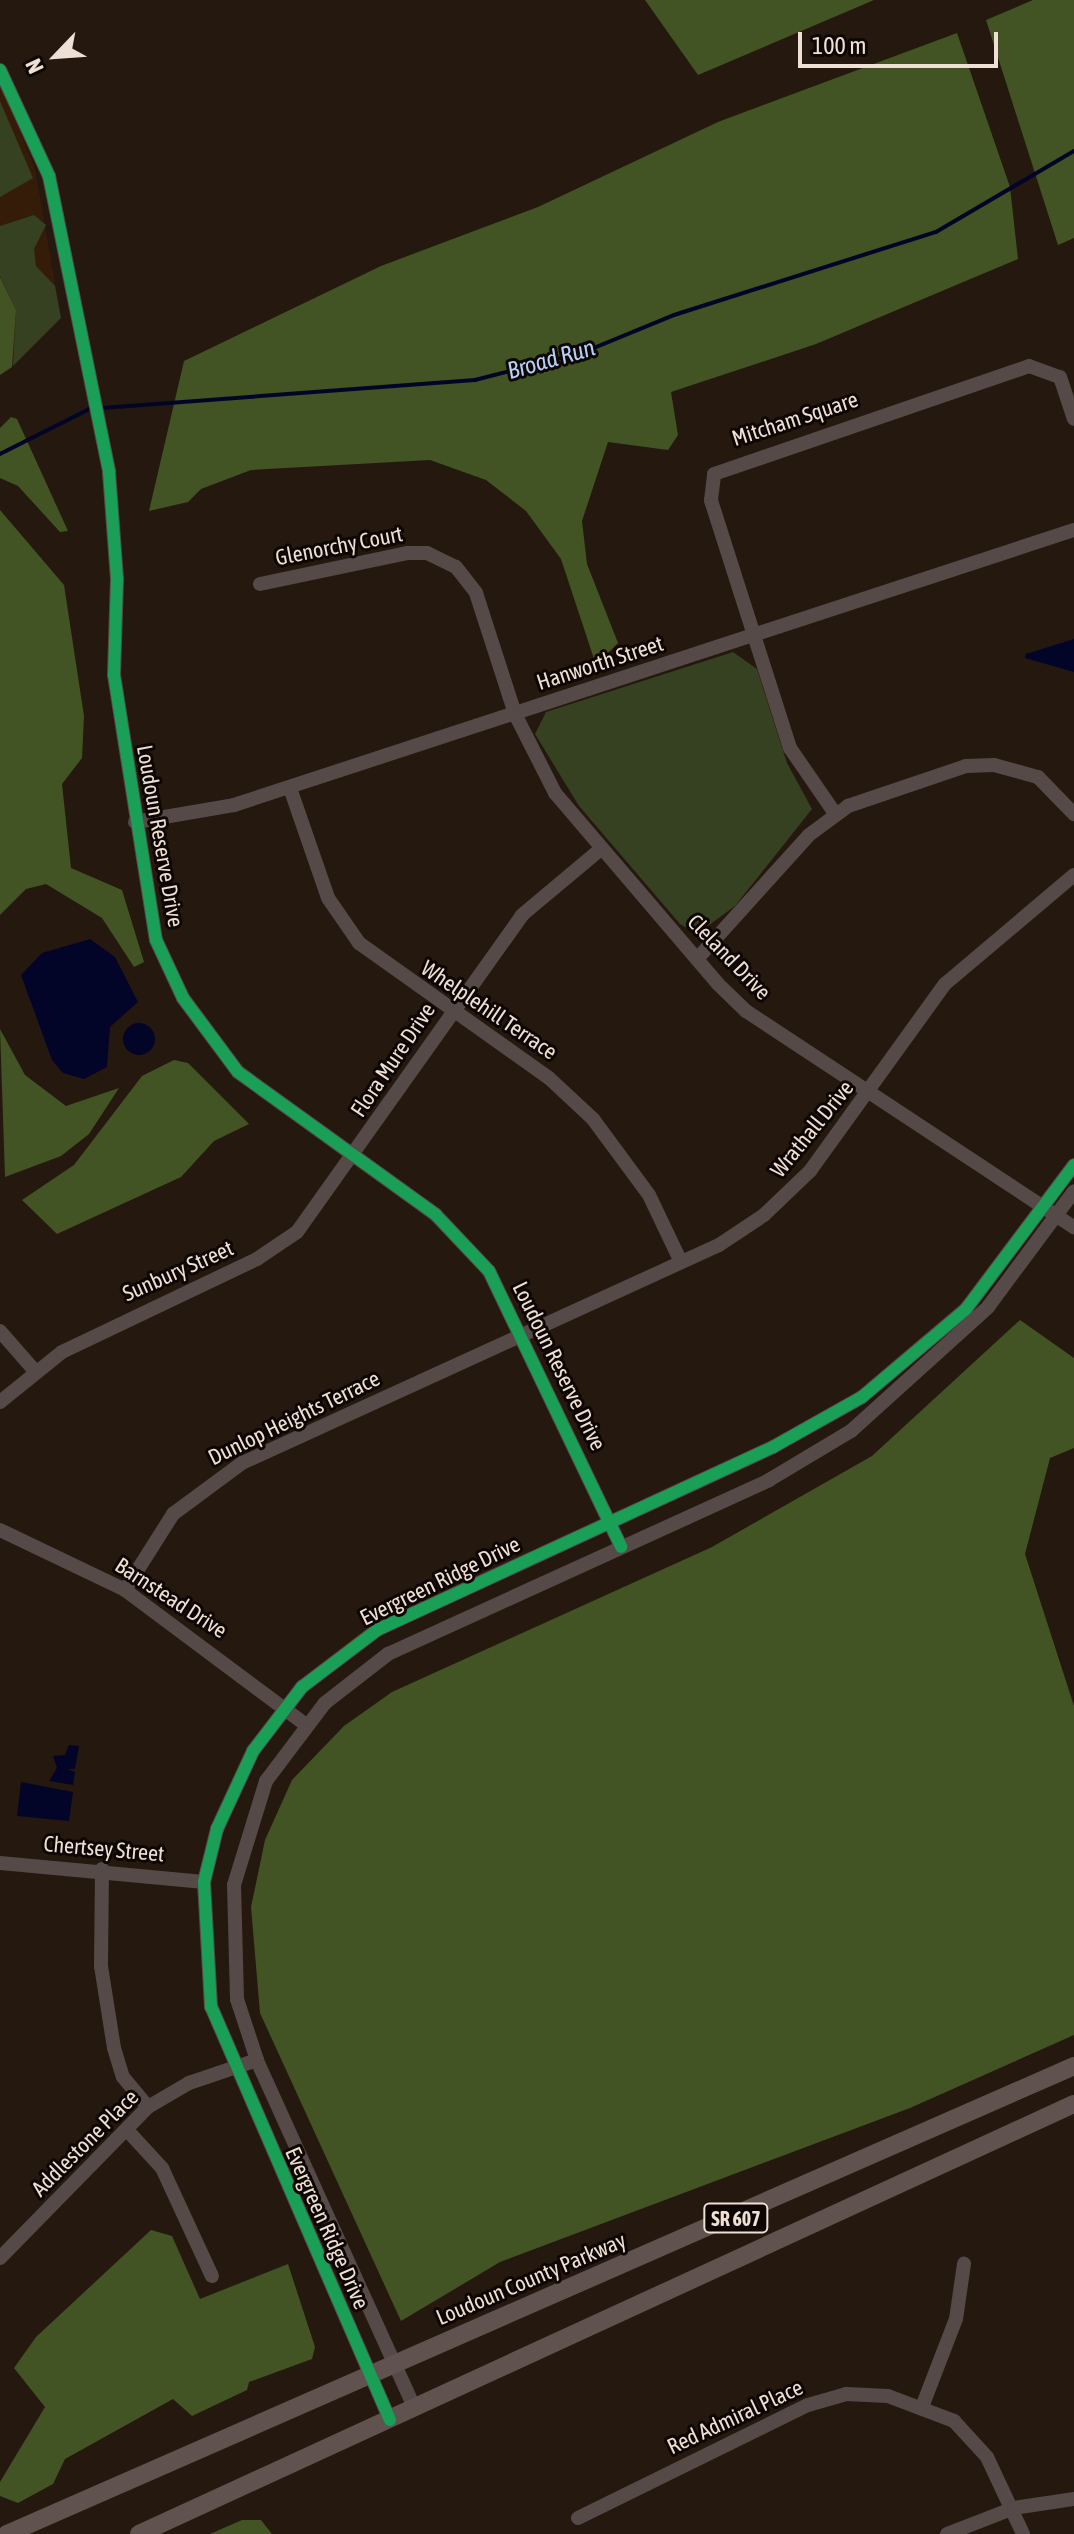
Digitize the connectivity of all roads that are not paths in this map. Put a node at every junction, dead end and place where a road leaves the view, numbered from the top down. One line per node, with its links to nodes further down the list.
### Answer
1 (0, 70): 10 (street, Loudoun Reserve Drive)
2 (1074, 419): 5 (street, Mitcham Square)
3 (1074, 530): 5 (street, Hanworth Street)
4 (260, 584): 6 (street, Glenorchy Court)
5 (754, 635): 6 (street, Hanworth Street); 8 (street, Mitcham Square)
6 (515, 714): 7 (street, Hanworth Street); 11 (street, Cleland Drive)
7 (290, 788): 10 (street, Hanworth Street); 14 (street, Whelplehill Terrace)
8 (834, 812): 9 (street); 13 (street)
9 (1074, 814)
10 (135, 822): 16 (street, Loudoun Reserve Drive)
11 (601, 849): 13 (street, Cleland Drive); 14 (street, Flora Mure Drive)
12 (1074, 875): 15 (street, Wrathall Drive)
13 (697, 959): 15 (street, Cleland Drive)
14 (452, 1010): 16 (street, Flora Mure Drive); 22 (street, Whelplehill Terrace)
15 (870, 1092): 19 (street, Cleland Drive); 22 (street, Wrathall Drive)
16 (354, 1158): 24 (street, Loudoun Reserve Drive); 25 (street, Sunbury Street)
17 (1074, 1165): 19 (street, Evergreen Ridge Drive)
18 (1074, 1191): 20 (street, Evergreen Ridge Drive)
19 (1045, 1208): 20 (street, Cleland Drive); 27 (street, Evergreen Ridge Drive)
20 (1058, 1217): 21 (street, Cleland Drive); 29 (street, Evergreen Ridge Drive)
21 (1074, 1227)
22 (681, 1262): 24 (street, Wrathall Drive)
23 (0, 1331): 25 (street)
24 (523, 1335): 27 (street, Loudoun Reserve Drive); 30 (street, Dunlop Heights Terrace)
25 (34, 1370): 26 (street, Sunbury Street)
26 (0, 1402)
27 (610, 1523): 29 (street, Loudoun Reserve Drive); 31 (street, Evergreen Ridge Drive)
28 (0, 1530): 30 (street, Barnstead Drive)
29 (621, 1547): 32 (street, Evergreen Ridge Drive)
30 (125, 1590): 31 (street, Barnstead Drive)
31 (284, 1707): 32 (street, Barnstead Drive); 35 (street, Evergreen Ridge Drive)
32 (305, 1724): 36 (street, Evergreen Ridge Drive)
33 (0, 1863): 34 (street, Chertsey Street)
34 (102, 1869): 35 (street, Chertsey Street); 40 (street)
35 (204, 1882): 37 (street, Evergreen Ridge Drive)
36 (257, 2060): 37 (street, Addlestone Place); 45 (street, Evergreen Ridge Drive)
37 (233, 2066): 40 (street, Addlestone Place); 46 (street, Evergreen Ridge Drive)
38 (1074, 2066): 45 (main road, Loudoun County Parkway / SR 607)
39 (1074, 2104): 48 (main road, SR 607)
40 (148, 2107): 41 (street, Addlestone Place)
41 (127, 2130): 42 (street, Addlestone Place); 44 (street)
42 (0, 2258)
43 (964, 2264): 47 (street)
44 (212, 2276)
45 (395, 2363): 46 (main road, Loudoun County Parkway / SR 607); 48 (street, Evergreen Ridge Drive)
46 (370, 2375): 49 (street, Evergreen Ridge Drive); 53 (main road, Loudoun County Parkway / SR 607)
47 (922, 2407): 51 (street, Red Admiral Place); 52 (street, Red Admiral Place)
48 (415, 2409): 49 (main road, SR 607)
49 (390, 2420): 54 (main road, SR 607)
50 (1074, 2499): 51 (street)
51 (1014, 2508): 55 (street); 56 (street, Red Admiral Place)
52 (578, 2518)
53 (7, 2534)
54 (139, 2534)
55 (947, 2534)
56 (1023, 2534)

